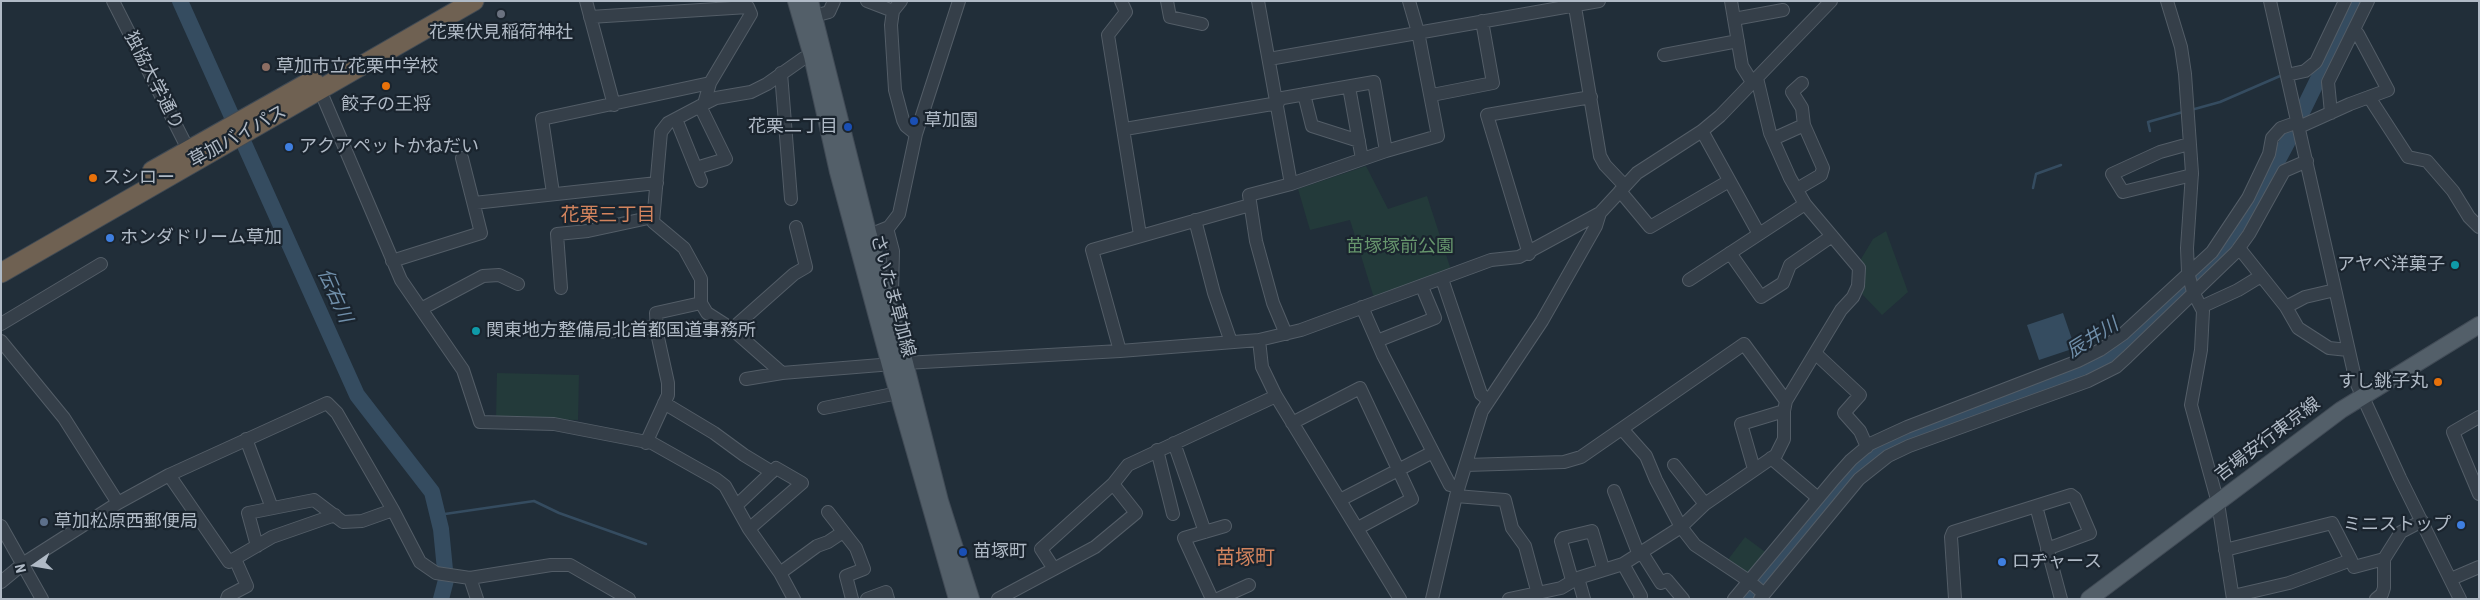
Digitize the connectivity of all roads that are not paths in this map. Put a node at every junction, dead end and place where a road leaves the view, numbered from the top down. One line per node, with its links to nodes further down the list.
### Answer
1 (113, 1): 60 (street, 独協大学通り)
2 (451, 1): 51 (highway, 草加バイパス)
3 (474, 1): 40 (highway, 草加バイパス)
4 (586, 1): 24 (street)
5 (796, 1): 32 (main road, さいたま草加線)
6 (834, 1): 22 (street)
7 (867, 1): 21 (street)
8 (960, 1): 55 (street)
9 (1121, 1): 53 (street)
10 (1167, 1): 27 (street)
11 (1258, 1): 33 (street)
12 (1409, 1): 29 (street)
13 (1599, 1): 20 (street)
14 (1732, 1): 25 (street)
15 (1830, 1): 36 (street)
16 (2167, 1): 58 (street)
17 (2270, 1): 35 (street)
18 (2346, 1): 35 (street)
19 (2368, 1): 28 (street)
20 (1574, 4): 26 (street); 43 (street)
21 (897, 6): 55 (street)
22 (812, 9): 86 (main road, さいたま草加線)
23 (1783, 10): 25 (street)
24 (590, 17): 38 (street); 46 (street)
25 (1734, 19): 30 (street)
26 (1482, 21): 29 (street); 42 (street)
27 (1202, 24)
28 (2353, 31): 44 (street); 48 (street)
29 (1418, 32): 33 (street); 42 (street)
30 (1738, 41): 31 (street); 36 (street)
31 (1664, 55)
32 (812, 56): 34 (street); 86 (main road, さいたま草加線)
33 (1269, 59): 45 (street)
34 (781, 73): 47 (street); 73 (street)
35 (2287, 75): 52 (street)
36 (1754, 80): 54 (street); 56 (street)
37 (1802, 82): 50 (street)
38 (710, 83): 46 (street); 47 (street)
39 (1349, 86): 41 (street); 57 (street); 59 (street)
40 (320, 90): 51 (highway, 草加バイパス); 91 (street)
41 (1304, 94): 45 (street); 57 (street)
42 (1432, 95): 59 (street)
43 (1591, 97): 70 (street); 89 (street)
44 (2369, 97): 48 (street); 81 (street)
45 (1278, 101): 53 (street); 69 (street)
46 (614, 105): 72 (street)
47 (702, 105): 49 (street); 64 (street)
48 (2331, 113): 52 (street)
49 (676, 119): 64 (street); 68 (street)
50 (1804, 125): 56 (street); 71 (street)
51 (244, 126): 60 (highway, 草加バイパス)
52 (2296, 127): 63 (street); 94 (street)
53 (1125, 129): 84 (street)
54 (1702, 131): 67 (street); 70 (street)
55 (916, 134): 82 (street)
56 (1773, 139): 71 (street)
57 (1359, 141): 62 (street)
58 (2189, 144): 65 (street); 65 (street)
59 (1386, 151): 62 (street)
60 (191, 155): 90 (highway, 草加バイパス); 93 (highway, 草加バイパス)
61 (462, 158): 74 (street)
62 (1362, 159): 69 (street)
63 (2307, 161): 87 (street); 101 (street)
64 (696, 168): 66 (street)
65 (2192, 175): 94 (street)
66 (701, 181)
67 (1728, 181): 70 (street); 83 (street)
68 (657, 183): 72 (street); 78 (street)
69 (1291, 184): 76 (street)
70 (1622, 188): 77 (street)
71 (1797, 189): 75 (street)
72 (553, 193): 74 (street)
73 (792, 199)
74 (474, 203): 91 (street)
75 (1805, 204): 83 (street); 85 (street)
76 (1250, 205): 79 (street); 114 (street)
77 (1600, 214): 89 (street); 128 (street)
78 (653, 217): 100 (street); 104 (street)
79 (1195, 220): 84 (street); 118 (street)
80 (796, 227): 112 (street)
81 (2479, 227)
82 (888, 228): 86 (street); 103 (street)
83 (1759, 234): 88 (street)
84 (1140, 235): 120 (street)
85 (1832, 236): 88 (street); 121 (street)
86 (863, 238): 103 (main road, さいたま草加線); 122 (main road, さいたま草加線)
87 (2239, 248): 95 (street); 102 (street)
88 (1730, 253): 97 (street)
89 (1528, 254): 96 (street)
90 (1, 259)
91 (392, 261): 108 (street)
92 (102, 264): 109 (street)
93 (1, 273)
94 (2188, 274): 102 (street); 138 (street)
95 (2261, 276): 106 (street); 107 (street)
96 (1442, 279): 99 (street); 128 (street)
97 (1689, 280)
98 (518, 284): 108 (street)
99 (1422, 287): 105 (street); 117 (street)
100 (561, 288)
101 (2335, 290): 107 (street); 119 (street)
102 (2194, 294): 106 (street); 192 (street)
103 (885, 296): 122 (main road, さいたま草加線)
104 (701, 303): 111 (street); 112 (street)
105 (1362, 307): 114 (street); 117 (street)
106 (2201, 307): 155 (street)
107 (2286, 307): 119 (street)
108 (421, 309): 136 (street)
109 (1, 324)
110 (2479, 325): 127 (main road, 吉場安行東京線)
111 (657, 327): 113 (street); 129 (street)
112 (732, 329): 123 (street)
113 (604, 332)
114 (1286, 334): 115 (street)
115 (1259, 340): 118 (street); 126 (street)
116 (1, 341): 154 (street)
117 (1377, 341): 140 (street)
118 (1231, 342): 120 (street)
119 (2348, 350): 127 (street)
120 (1120, 351): 122 (street)
121 (1816, 353): 130 (street); 138 (street)
122 (898, 364): 123 (street); 125 (main road, さいたま草加線); 203 (main road, さいたま草加線)
123 (782, 373): 124 (street)
124 (746, 379)
125 (898, 393): 131 (street); 202 (main road, さいたま草加線)
126 (1276, 396): 133 (street); 137 (street)
127 (2362, 397): 155 (main road, 吉場安行東京線); 164 (street)
128 (1488, 400): 142 (street)
129 (664, 403): 136 (street); 146 (street)
130 (1785, 406): 134 (street); 141 (street); 144 (street)
131 (824, 408)
132 (2479, 418): 151 (street)
133 (1292, 423): 145 (street); 153 (street)
134 (1622, 429): 142 (street); 167 (street)
135 (246, 439): 147 (street); 159 (street); 160 (street)
136 (646, 443): 157 (street)
137 (1174, 443): 139 (street); 171 (street)
138 (1867, 447): 152 (street)
139 (1157, 450): 148 (street); 162 (street)
140 (1433, 452): 145 (street); 150 (street)
141 (1771, 458): 144 (street); 152 (street)
142 (1466, 465): 150 (street)
143 (1674, 465): 156 (street)
144 (1754, 469): 156 (street)
145 (1397, 471): 153 (street); 168 (street)
146 (772, 472): 157 (street); 169 (street)
147 (169, 475): 154 (street); 176 (street)
148 (1113, 484): 183 (street); 183 (street)
149 (1614, 491): 175 (street)
150 (1457, 492): 191 (street); 208 (street)
151 (2479, 494)
152 (1818, 498): 188 (street)
153 (1340, 500): 168 (street)
154 (118, 503): 179 (street)
155 (2218, 503): 174 (street); 216 (main road, 吉場安行東京線)
156 (1704, 504): 167 (street)
157 (737, 505): 169 (street)
158 (2036, 506): 173 (street); 173 (street); 214 (street)
159 (272, 508): 163 (street); 172 (street)
160 (393, 510): 163 (street); 185 (street)
161 (828, 512): 170 (street)
162 (1173, 514)
163 (336, 515): 172 (street)
164 (2422, 521): 177 (street); 187 (street)
165 (1, 526): 179 (street)
166 (1225, 526): 171 (street)
167 (1681, 527): 175 (street); 188 (street)
168 (1358, 528): 207 (street)
169 (749, 529): 184 (street)
170 (843, 532): 184 (street); 193 (street)
171 (1206, 532): 205 (street)
172 (257, 546): 176 (street)
173 (2047, 549): 215 (street)
174 (2225, 550): 178 (street); 194 (street)
175 (1641, 554): 180 (street); 212 (street)
176 (235, 559): 196 (street)
177 (2384, 559): 178 (street); 217 (street)
178 (2350, 560): 194 (street)
179 (24, 563): 189 (street); 195 (street)
180 (1622, 564): 182 (street); 211 (street)
181 (2479, 567): 187 (street)
182 (1602, 568): 186 (street); 186 (street)
183 (1054, 569): 204 (street)
184 (780, 573): 199 (street)
185 (470, 578): 197 (street); 198 (street)
186 (1575, 579): 191 (street); 210 (street)
187 (2451, 579): 218 (street)
188 (1749, 580): 192 (street); 213 (street)
189 (1, 582)
190 (1249, 585): 206 (street)
191 (1538, 594): 209 (street)
192 (1763, 596)
193 (848, 597)
194 (2233, 597)
195 (42, 599)
196 (226, 599)
197 (477, 599)
198 (630, 599)
199 (794, 599)
200 (867, 599): 201 (street)
201 (888, 599)
202 (957, 599)
203 (970, 599)
204 (998, 599)
205 (1212, 599)
206 (1218, 599)
207 (1400, 599)
208 (1432, 599)
209 (1509, 599)
210 (1584, 599)
211 (1640, 599)
212 (1683, 599)
213 (1734, 599)
214 (1956, 599)
215 (2061, 599)
216 (2089, 599)
217 (2376, 599)
218 (2460, 599)

